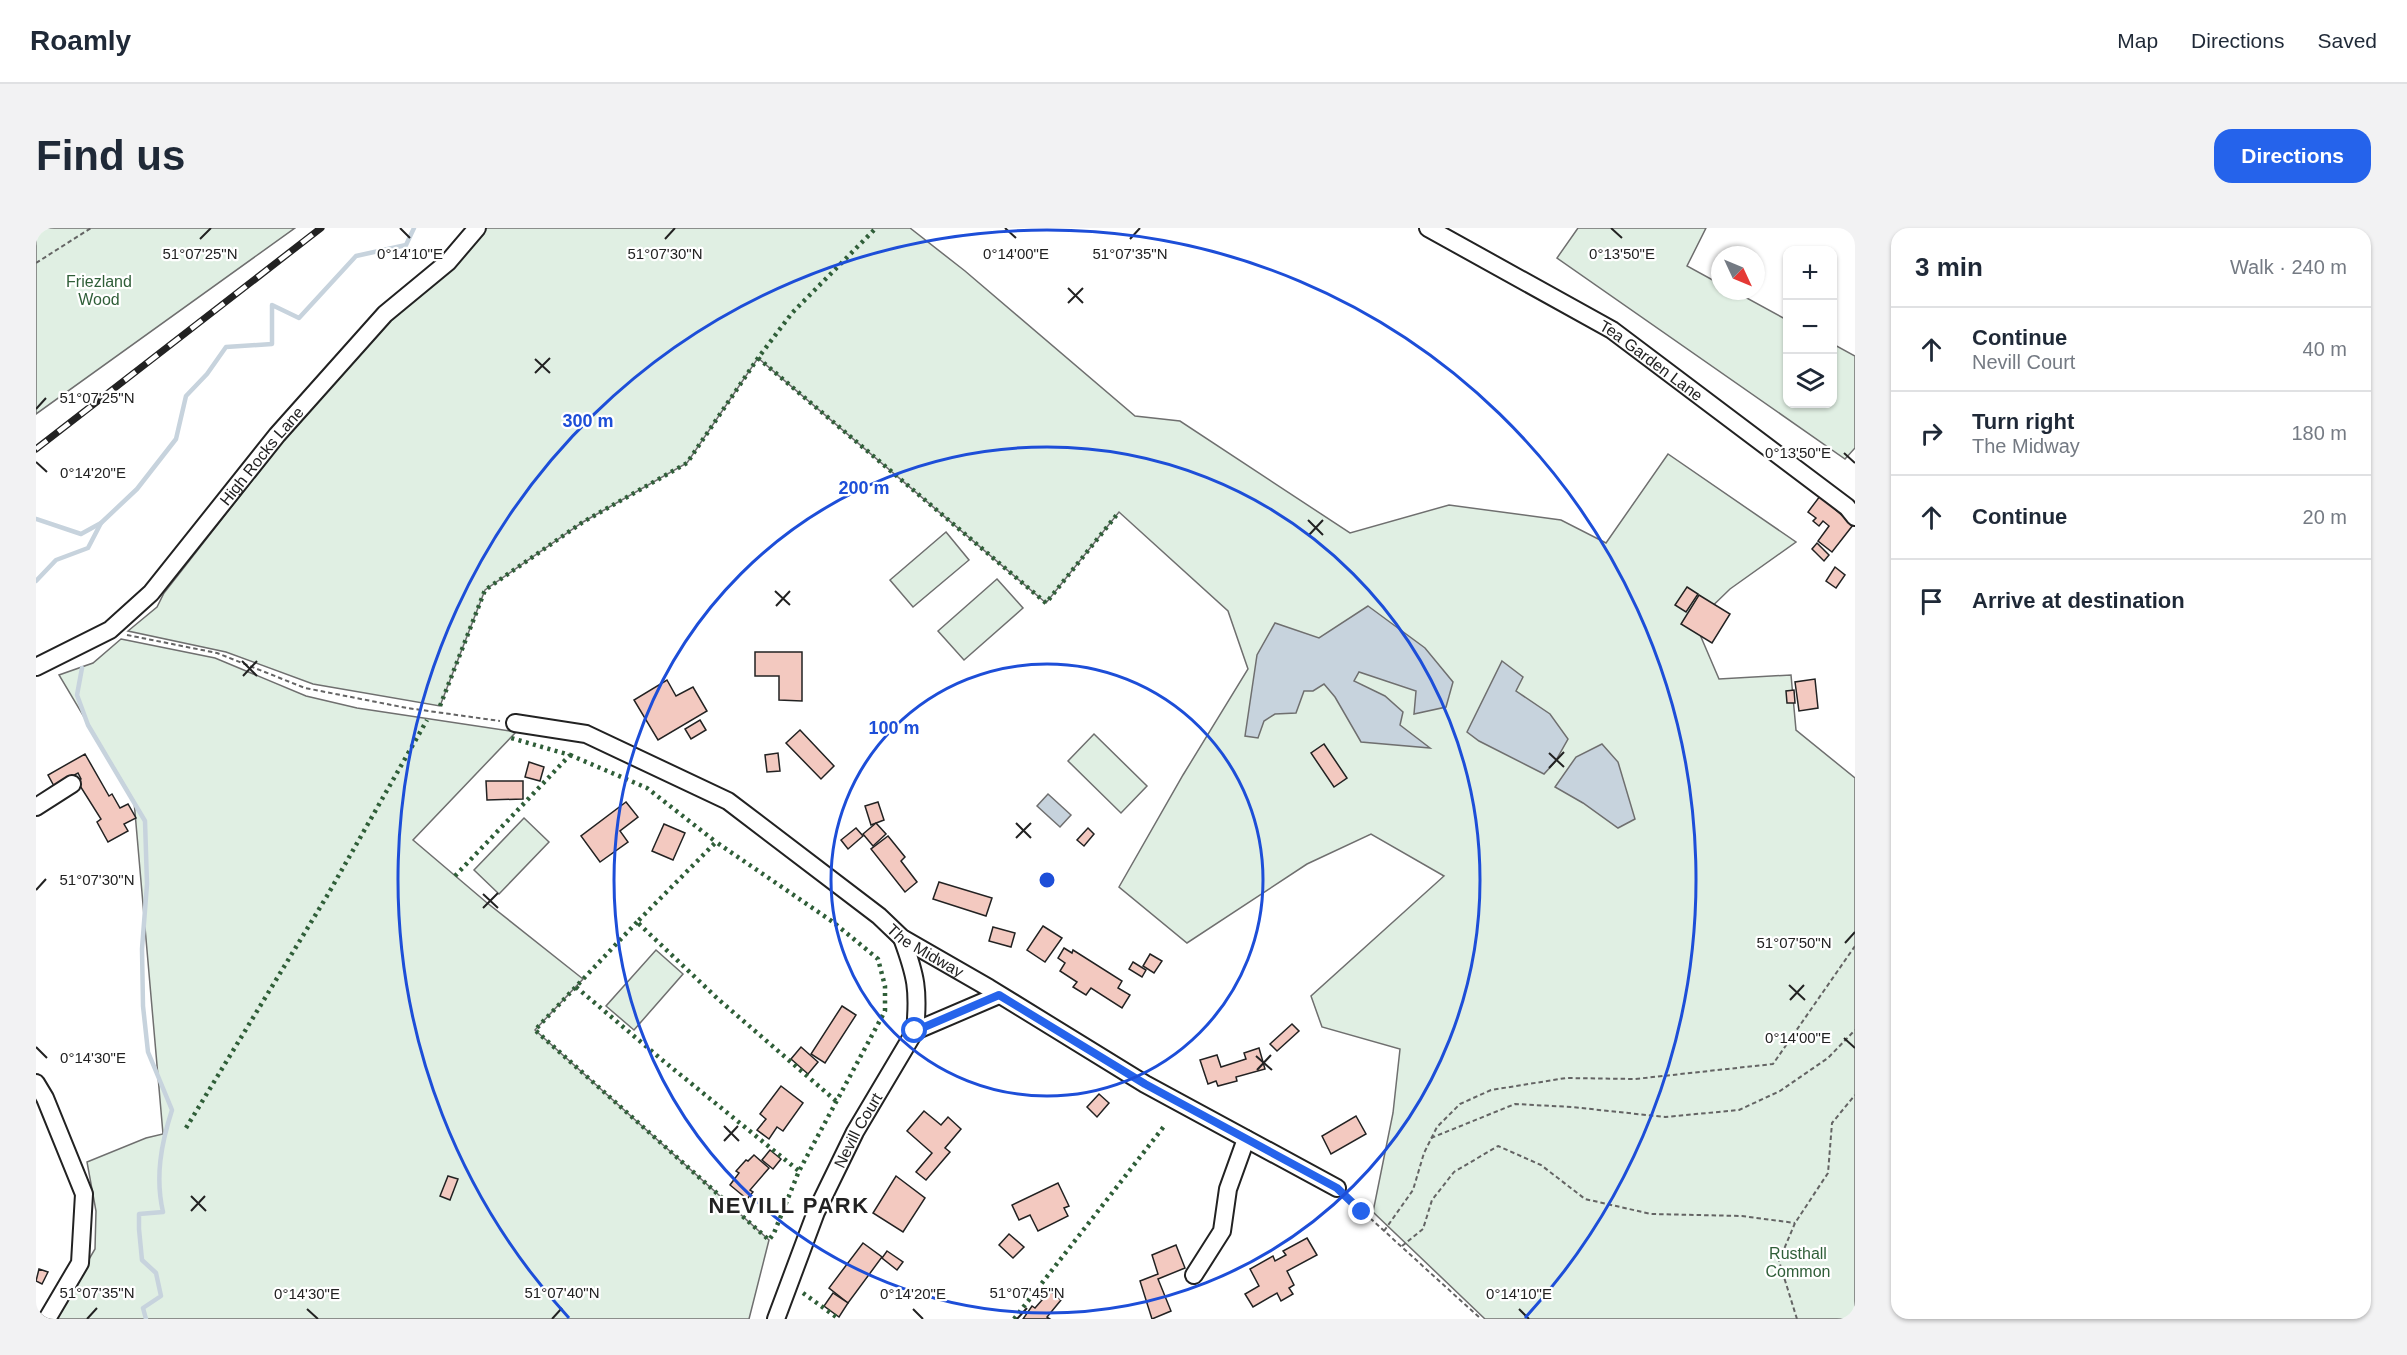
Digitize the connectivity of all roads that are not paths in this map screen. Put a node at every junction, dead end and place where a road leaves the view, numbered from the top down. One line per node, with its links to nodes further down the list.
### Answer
1 (477, 228): 4 (street, High Rocks Lane)
2 (1428, 228): 3 (street, Tea Garden Lane)
3 (1855, 517)
4 (36, 667)
5 (515, 723): 8 (street, The Midway)
6 (72, 784): 7 (street)
7 (36, 807)
8 (902, 938): 9 (street, The Midway); 10 (street)
9 (999, 995): 10 (street); 12 (street, The Midway)
10 (915, 1031): 16 (street, Nevill Court)
11 (36, 1083): 15 (street)
12 (1246, 1139): 13 (street, The Midway); 14 (street)
13 (1337, 1188)
14 (1194, 1275)
15 (47, 1319)
16 (776, 1319)

